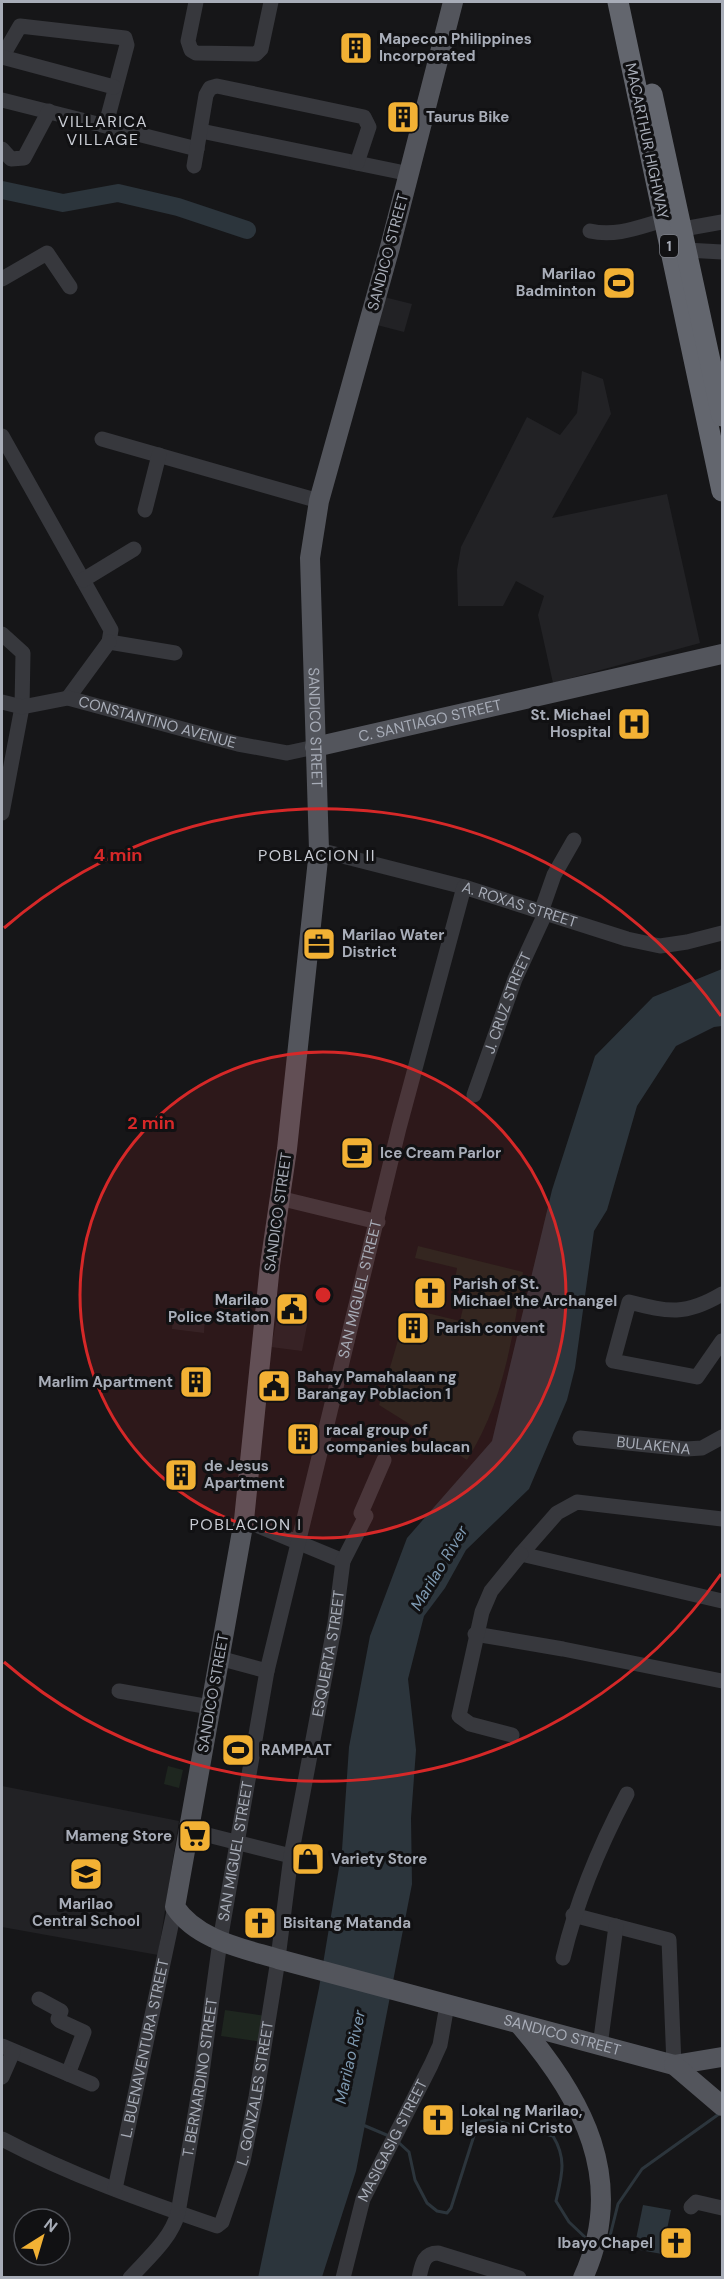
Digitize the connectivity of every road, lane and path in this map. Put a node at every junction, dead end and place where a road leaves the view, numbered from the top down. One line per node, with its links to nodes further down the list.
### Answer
1 (196, 2): 2 (street)
2 (271, 2)
3 (453, 2): 16 (main road, SANDICO STREET)
4 (618, 2): 18 (highway, MACARTHUR HIGHWAY / 1)
5 (632, 2): 18 (highway, MACARTHUR HIGHWAY / 1)
6 (2, 57): 7 (street); 7 (street)
7 (114, 87): 10 (street)
8 (2, 100): 9 (street)
9 (49, 111): 10 (street); 12 (street)
10 (106, 124): 13 (street)
11 (201, 131): 13 (street); 14 (street); 14 (street)
12 (2, 149)
13 (197, 149): 15 (street)
14 (357, 163): 16 (street)
15 (194, 165)
16 (410, 174): 29 (main road, SANDICO STREET)
17 (723, 222): 18 (street)
18 (670, 227): 19 (street); 20 (highway, MACARTHUR HIGHWAY / 1); 28 (highway, MACARTHUR HIGHWAY / 1)
19 (590, 231)
20 (686, 250): 21 (street); 24 (highway, MACARTHUR HIGHWAY / 1)
21 (723, 252)
22 (2, 279): 23 (street)
23 (70, 287)
24 (723, 416)
25 (2, 436): 32 (street)
26 (102, 439): 27 (street)
27 (159, 455): 29 (street); 30 (street)
28 (723, 491)
29 (319, 501): 40 (main road, SANDICO STREET)
30 (145, 510)
31 (134, 549): 32 (street)
32 (83, 580): 34 (street)
33 (2, 634): 39 (street)
34 (109, 642): 35 (street); 37 (street)
35 (175, 653)
36 (723, 654): 40 (main road, C. SANTIAGO STREET)
37 (68, 698): 39 (street, CONSTANTINO AVENUE); 40 (street, CONSTANTINO AVENUE)
38 (2, 702): 39 (street, CONSTANTINO AVENUE)
39 (22, 707): 41 (street)
40 (315, 747): 44 (main road, SANDICO STREET)
41 (5, 782): 42 (street)
42 (2, 813)
43 (574, 840): 46 (street, J. CRUZ STREET)
44 (319, 850): 45 (street, A. ROXAS STREET); 49 (main road, SANDICO STREET)
45 (464, 887): 46 (street, A. ROXAS STREET); 50 (street, SAN MIGUEL STREET)
46 (543, 913): 47 (street, A. ROXAS STREET); 48 (street, J. CRUZ STREET)
47 (723, 933)
48 (474, 1095)
49 (279, 1198): 50 (street); 57 (main road, SANDICO STREET)
50 (378, 1222): 58 (street, SAN MIGUEL STREET)
51 (723, 1294): 52 (street)
52 (723, 1341)
53 (723, 1437): 54 (street, BULAKENA)
54 (580, 1438)
55 (384, 1460): 60 (street, ESQUERTA STREET)
56 (723, 1519): 59 (street)
57 (244, 1520): 58 (street); 63 (main road, SANDICO STREET)
58 (298, 1541): 60 (street); 64 (street, SAN MIGUEL STREET)
59 (521, 1554): 61 (street); 62 (street)
60 (343, 1561): 72 (street, ESQUERTA STREET)
61 (723, 1601)
62 (475, 1635): 65 (street); 68 (street)
63 (219, 1658): 64 (street); 67 (main road, SANDICO STREET)
64 (267, 1671): 71 (street, SAN MIGUEL STREET)
65 (723, 1681)
66 (119, 1691): 67 (street)
67 (210, 1707): 70 (main road, SANDICO STREET)
68 (512, 1735)
69 (627, 1794): 74 (street)
70 (188, 1830): 71 (street); 73 (main road, SANDICO STREET)
71 (238, 1844): 72 (street); 76 (street, SAN MIGUEL STREET)
72 (291, 1856): 78 (street, ESQUERTA STREET)
73 (175, 1907): 76 (main road, SANDICO STREET); 91 (street, L. BUENAVENTURA STREET)
74 (573, 1915): 75 (street); 77 (street)
75 (616, 1926): 82 (street); 85 (street)
76 (220, 1941): 78 (main road, SANDICO STREET); 94 (street, T. BERNARDINO STREET)
77 (563, 1958)
78 (278, 1959): 80 (main road, SANDICO STREET); 94 (street, L. GONZALES STREET)
79 (39, 1999): 86 (street)
80 (447, 2005): 81 (main road, SANDICO STREET); 97 (street, MASIGASIG STREET)
81 (519, 2024): 82 (main road, SANDICO STREET); 100 (main road)
82 (600, 2046): 85 (main road, SANDICO STREET)
83 (7, 2049): 86 (street); 87 (street)
84 (723, 2057): 85 (main road, SANDICO STREET)
85 (674, 2065): 89 (main road, SANDICO STREET)
86 (68, 2074): 88 (street)
87 (2, 2077)
88 (92, 2084)
89 (723, 2106)
90 (2, 2139): 91 (street)
91 (115, 2189): 94 (street)
92 (691, 2207): 93 (street)
93 (723, 2208)
94 (178, 2213): 96 (street, T. BERNARDINO STREET)
95 (483, 2272): 98 (street); 99 (street)
96 (130, 2277)
97 (343, 2277)
98 (418, 2277)
99 (519, 2277)
100 (583, 2277)

